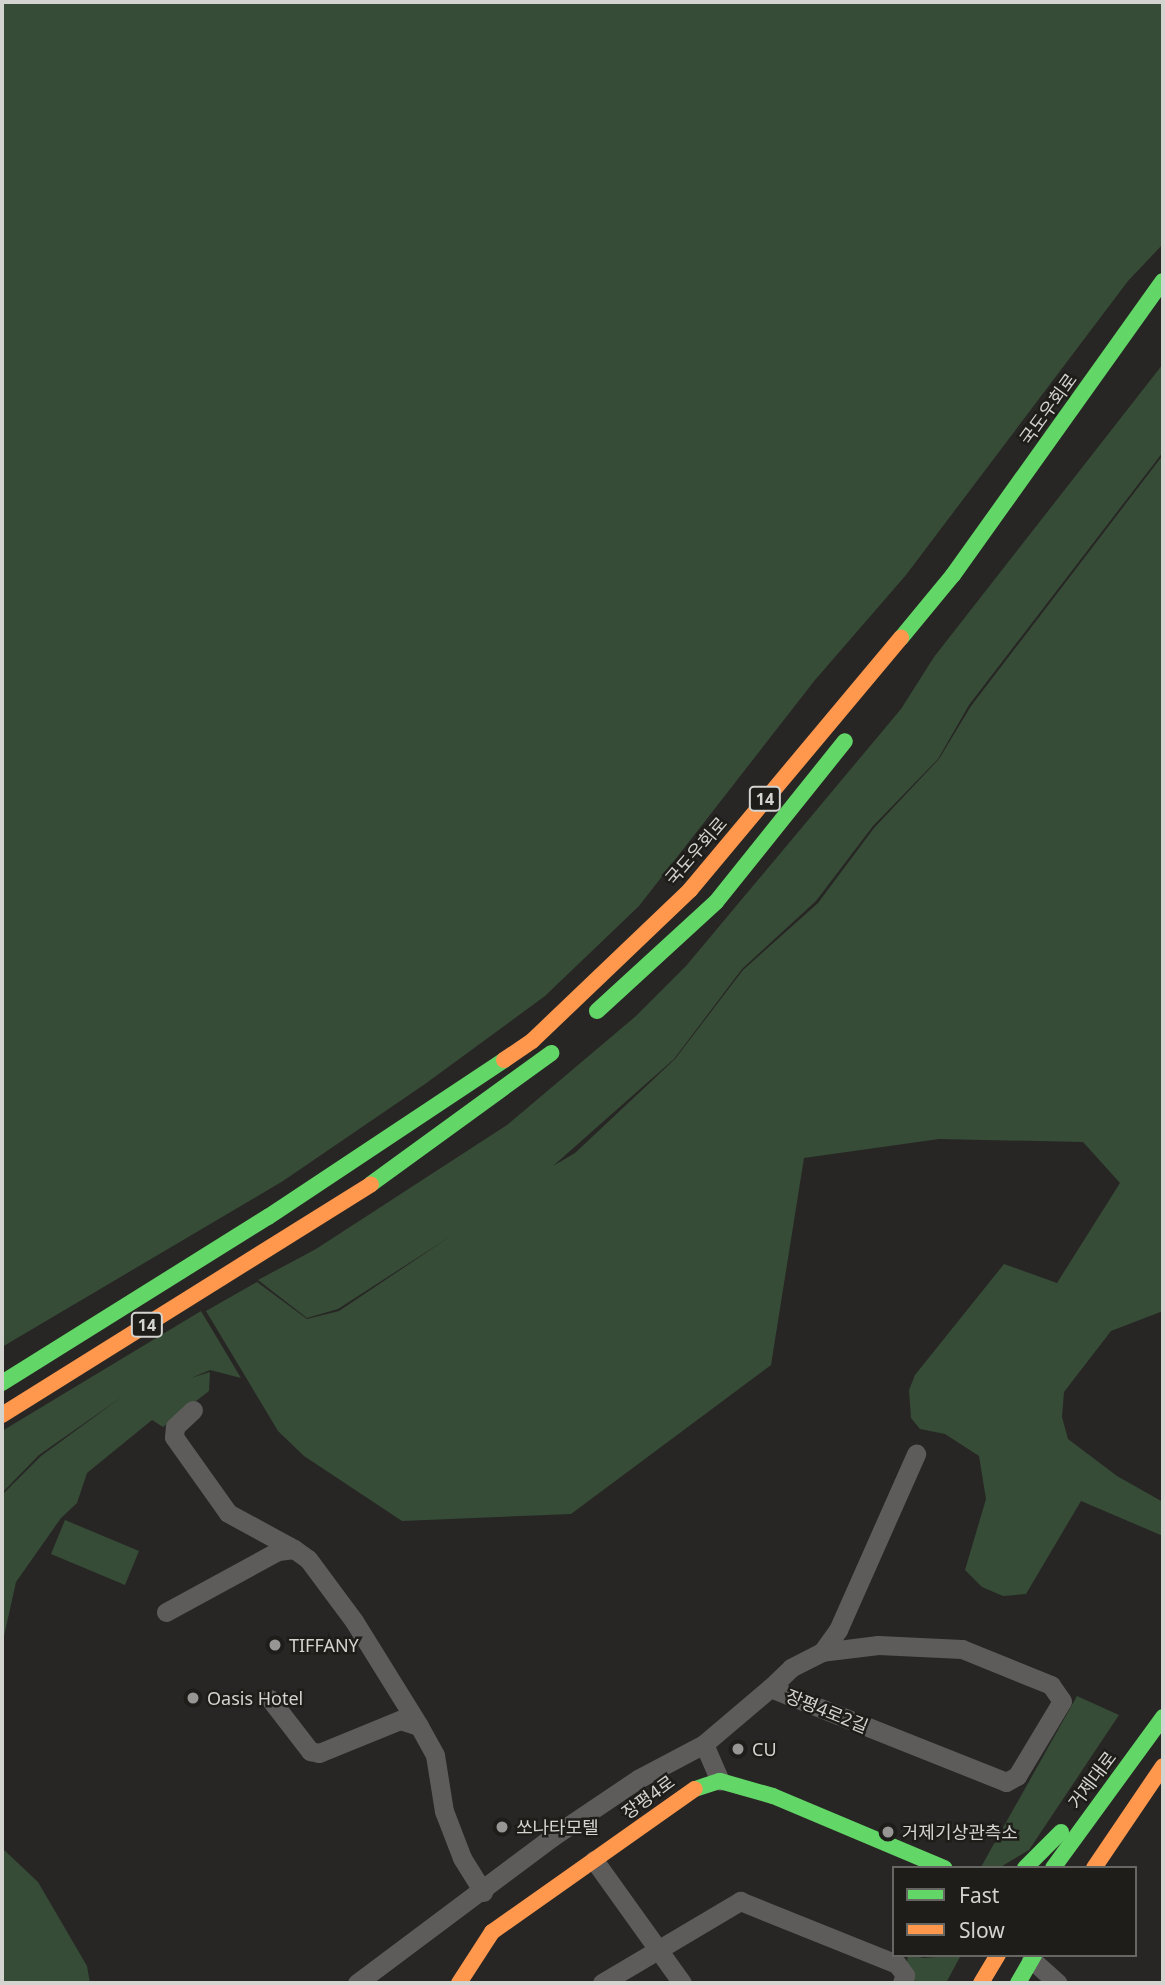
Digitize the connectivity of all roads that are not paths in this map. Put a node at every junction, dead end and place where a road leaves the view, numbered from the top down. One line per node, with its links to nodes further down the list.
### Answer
1 (1163, 281): 5 (main road, 국도우회로 / 14)
2 (860, 722): 3 (main road, 14)
3 (582, 1025)
4 (561, 1044): 7 (main road, 14)
5 (2, 1383)
6 (193, 1410): 9 (street)
7 (2, 1415)
8 (916, 1454): 11 (street)
9 (294, 1549): 10 (street); 15 (street)
10 (166, 1612)
11 (822, 1651): 12 (street); 12 (street, 장평4로2길)
12 (770, 1688): 16 (street, 장평4로2길)
13 (270, 1699): 15 (street)
14 (1163, 1717): 19 (main road, 거제대로)
15 (419, 1726): 25 (street)
16 (704, 1744): 18 (street); 25 (street, 장평4로2길)
17 (1163, 1766): 24 (main road)
18 (720, 1781): 20 (main road, 장평4로); 21 (main road)
19 (1092, 1812): 22 (main road); 23 (main road, 거제대로)
20 (594, 1860): 26 (street); 31 (main road, 장평4로)
21 (939, 1866)
22 (1027, 1866)
23 (1054, 1866)
24 (1095, 1866)
25 (483, 1892): 30 (street, 장평4로2길)
26 (657, 1948): 32 (street); 33 (street); 34 (street)
27 (984, 1957): 35 (main road)
28 (997, 1957): 35 (main road)
29 (1032, 1957): 36 (main road); 37 (street)
30 (357, 1983)
31 (459, 1983)
32 (602, 1983)
33 (682, 1983)
34 (902, 1983)
35 (980, 1983)
36 (1018, 1983)
37 (1058, 1983)

